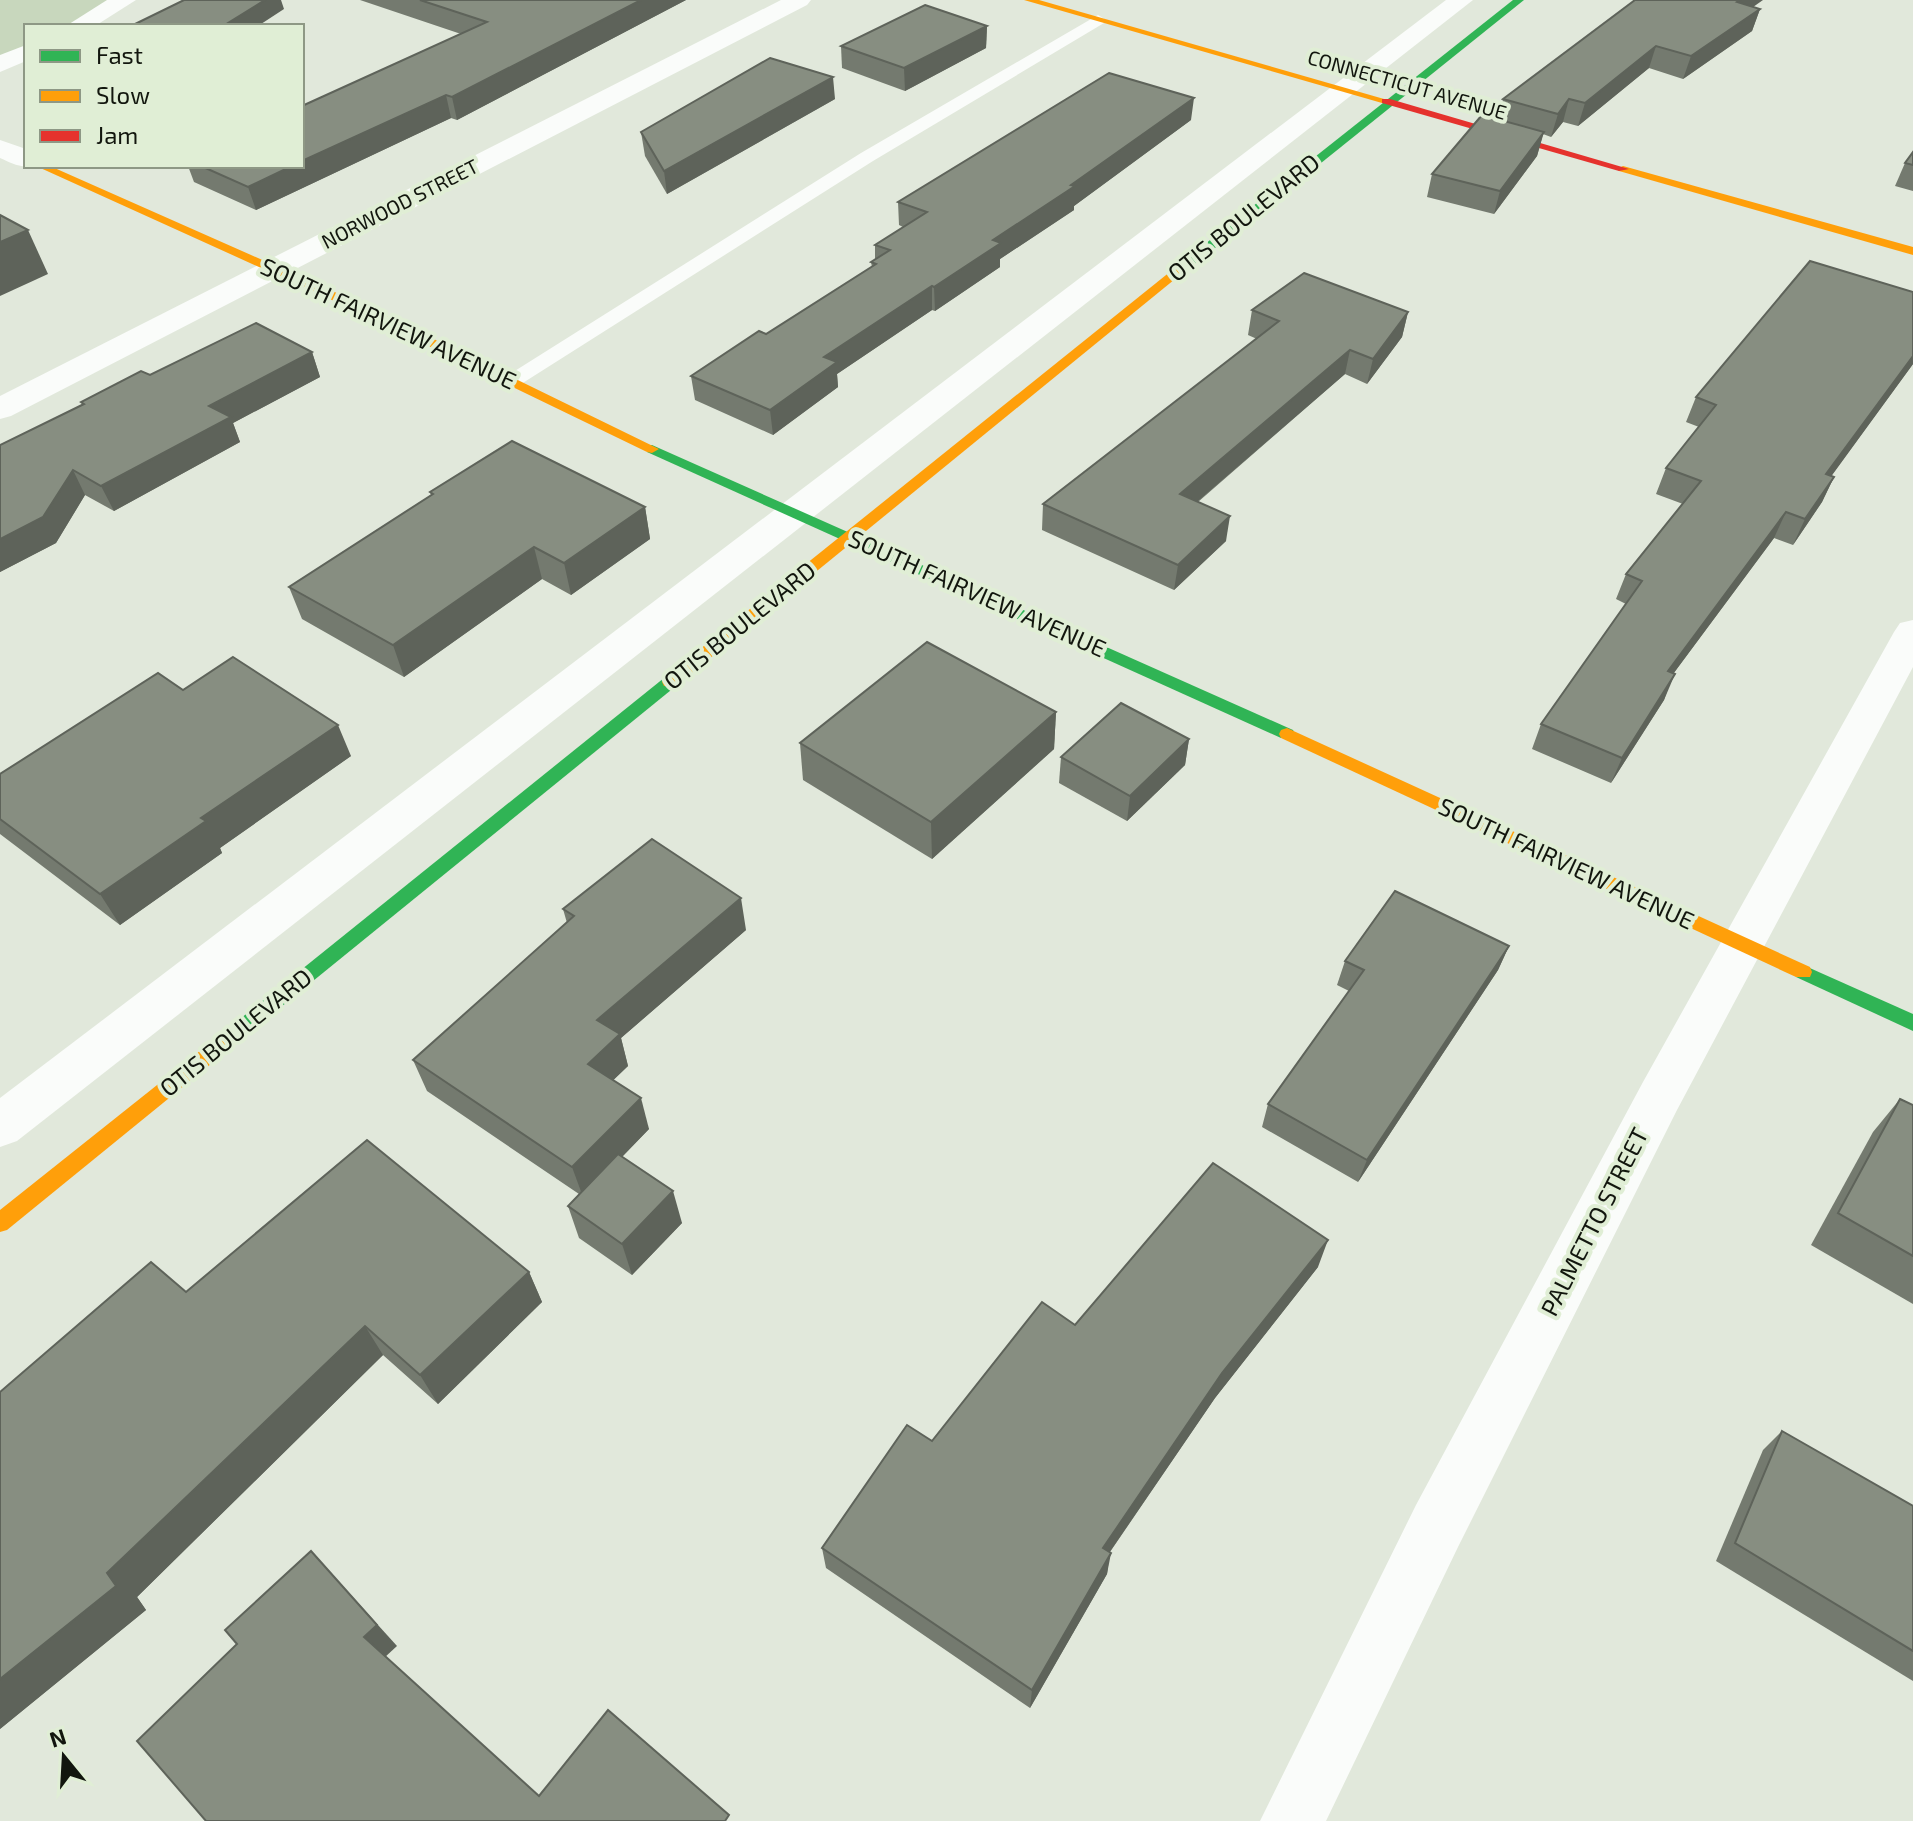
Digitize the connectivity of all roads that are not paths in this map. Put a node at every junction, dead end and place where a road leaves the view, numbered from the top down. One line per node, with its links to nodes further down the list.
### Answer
1 (124, 0): 7 (street)
2 (799, 0): 16 (street, NORWOOD STREET)
3 (1029, 0): 6 (street, CONNECTICUT AVENUE)
4 (1461, 0): 10 (street, OTIS BOULEVARD)
5 (1519, 0): 11 (street, OTIS BOULEVARD)
6 (1098, 20): 10 (street, CONNECTICUT AVENUE); 17 (lane)
7 (82, 24)
8 (24, 53): 9 (street)
9 (0, 65)
10 (1342, 89): 11 (street, CONNECTICUT AVENUE); 19 (street, OTIS BOULEVARD)
11 (1388, 102): 15 (street, CONNECTICUT AVENUE); 20 (street, OTIS BOULEVARD)
12 (0, 148): 13 (street)
13 (24, 158)
14 (45, 168): 16 (street, SOUTH FAIRVIEW AVENUE)
15 (1913, 251)
16 (272, 270): 17 (street, SOUTH FAIRVIEW AVENUE); 18 (street, NORWOOD STREET)
17 (510, 381): 19 (street, SOUTH FAIRVIEW AVENUE)
18 (0, 409)
19 (795, 513): 20 (street, SOUTH FAIRVIEW AVENUE); 24 (street, OTIS BOULEVARD)
20 (850, 537): 22 (street, SOUTH FAIRVIEW AVENUE); 25 (street, OTIS BOULEVARD)
21 (1913, 632): 22 (street, PALMETTO STREET)
22 (1743, 945): 23 (street, SOUTH FAIRVIEW AVENUE); 26 (street, PALMETTO STREET)
23 (1913, 1023)
24 (0, 1126)
25 (0, 1223)
26 (1292, 1821)

